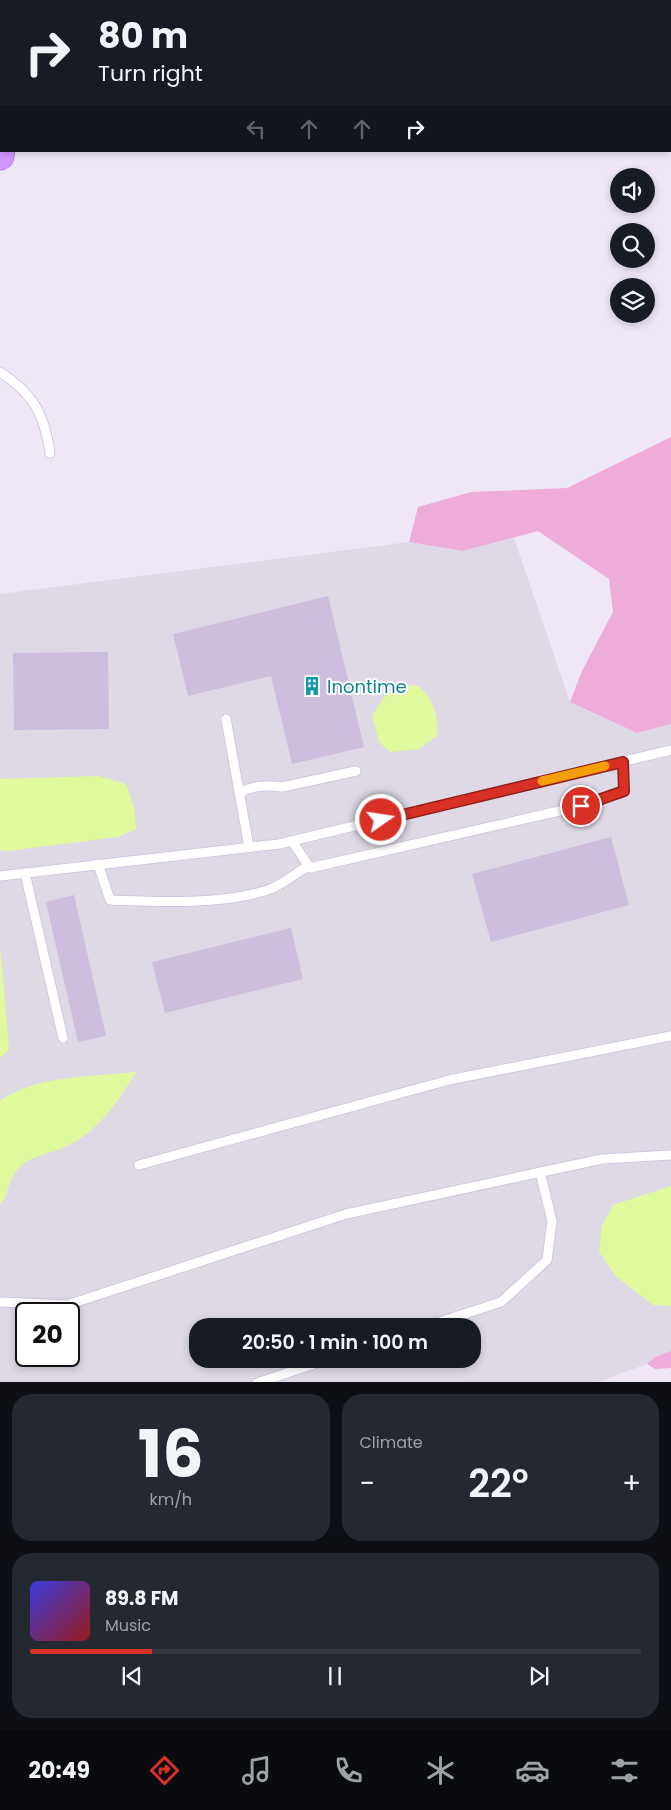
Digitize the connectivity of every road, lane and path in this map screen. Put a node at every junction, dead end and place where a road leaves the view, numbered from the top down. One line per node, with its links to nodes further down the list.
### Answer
1 (0, 372): 2 (lane)
2 (50, 453)
3 (226, 719): 7 (lane)
4 (671, 750): 5 (lane)
5 (623, 762): 8 (lane); 11 (lane)
6 (356, 771): 7 (lane)
7 (240, 793): 9 (lane)
8 (292, 841): 9 (lane); 11 (lane)
9 (249, 847): 10 (lane)
10 (98, 864): 11 (lane); 12 (lane)
11 (308, 866)
12 (25, 873): 13 (lane); 15 (lane)
13 (0, 876)
14 (671, 1036): 17 (lane)
15 (63, 1038)
16 (671, 1155): 18 (lane)
17 (139, 1165)
18 (540, 1172): 19 (lane); 20 (lane)
19 (0, 1302)
20 (452, 1318)
21 (301, 1368): 22 (lane)
22 (257, 1382)

